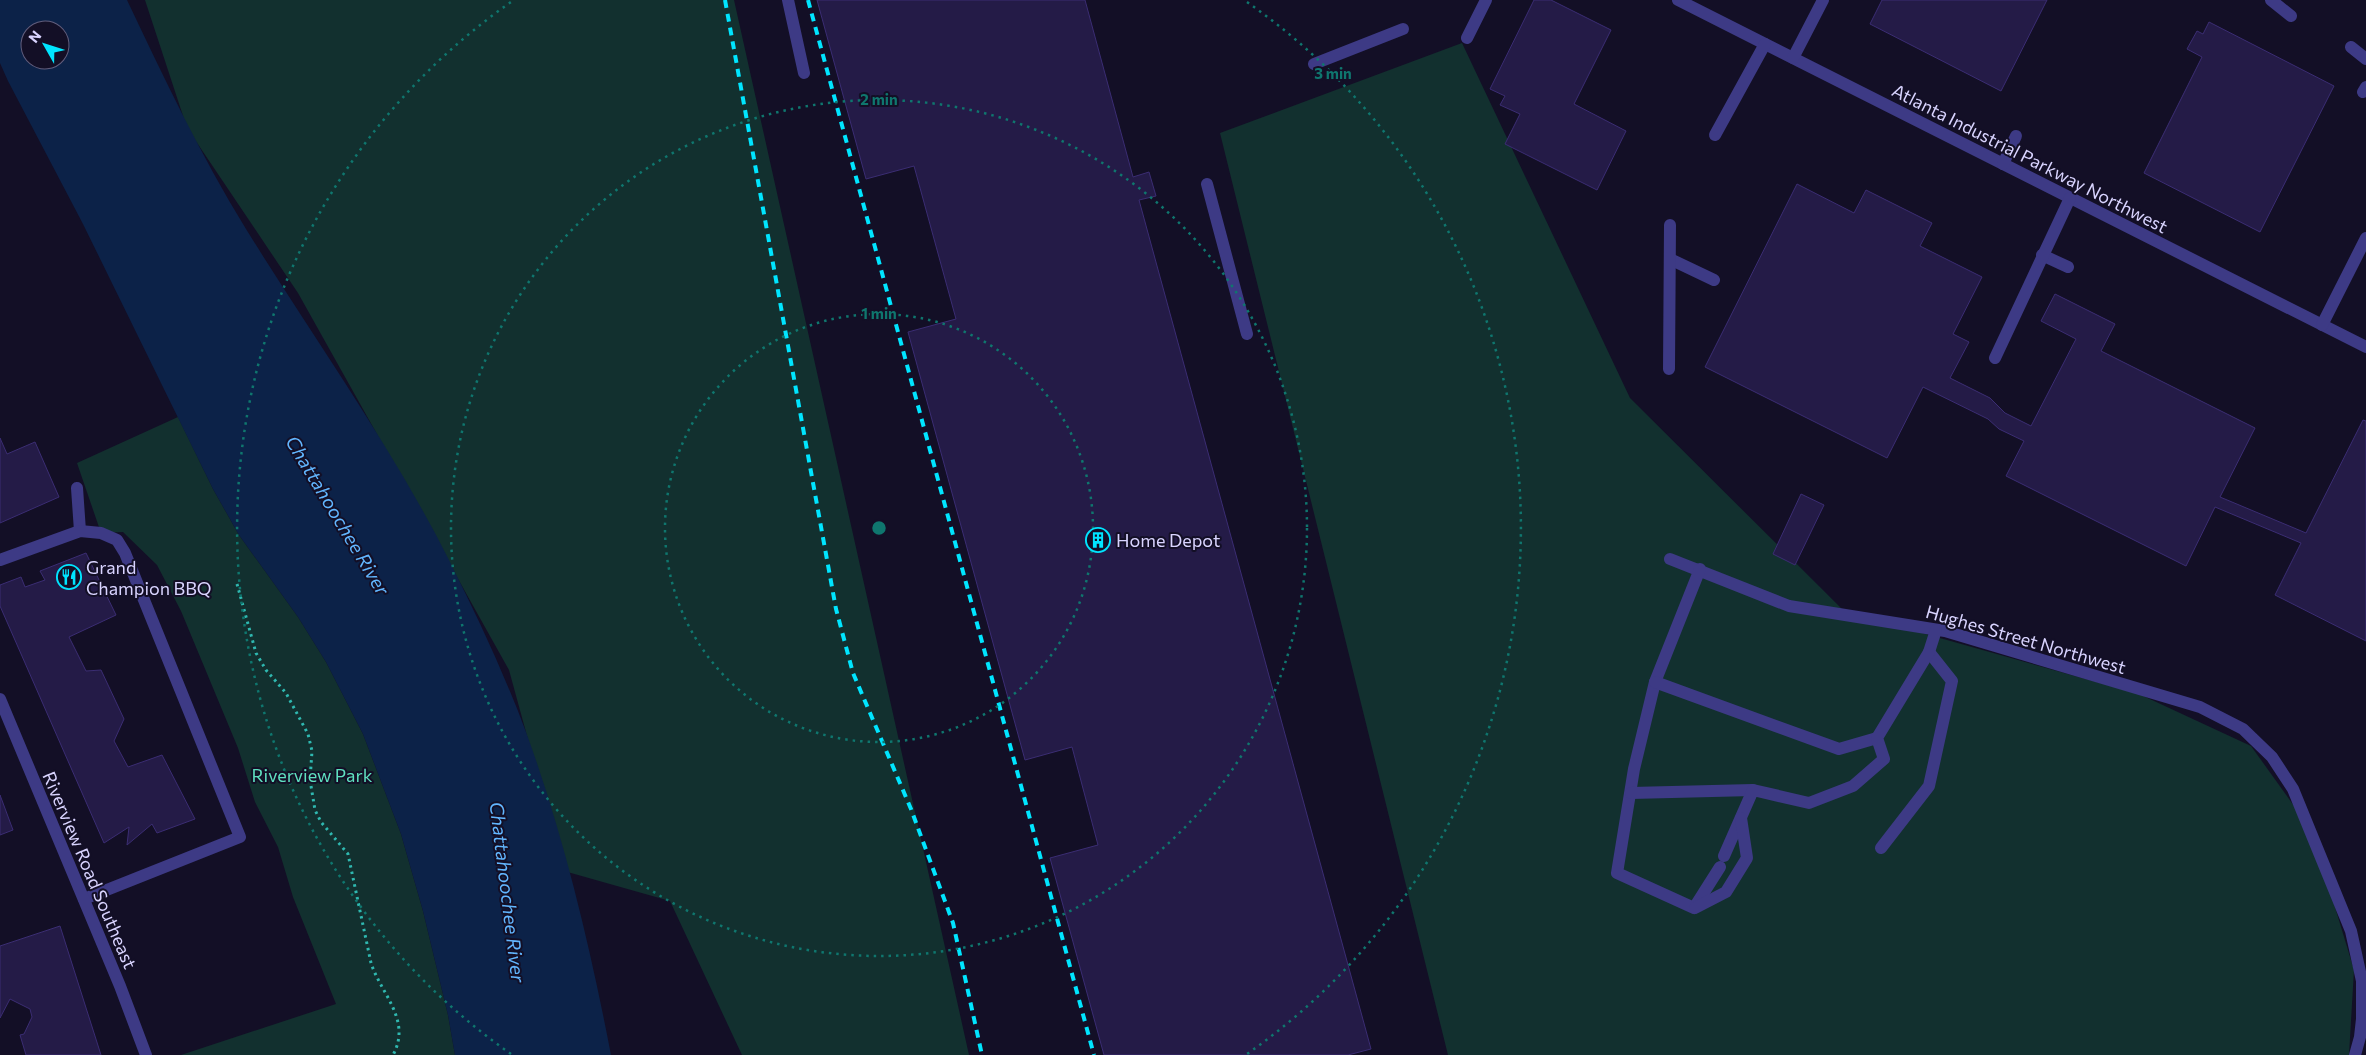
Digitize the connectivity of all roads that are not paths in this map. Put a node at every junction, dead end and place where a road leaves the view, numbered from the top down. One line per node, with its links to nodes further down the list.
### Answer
1 (788, 0): 14 (street)
2 (1486, 0): 8 (street)
3 (1678, 0): 9 (street, Atlanta Industrial Parkway Northwest)
4 (1823, 0): 11 (street)
5 (2271, 0): 6 (street)
6 (2291, 16)
7 (1403, 28): 13 (street)
8 (1467, 38)
9 (1766, 44): 11 (street, Atlanta Industrial Parkway Northwest); 15 (street)
10 (2351, 47): 12 (street)
11 (1793, 58): 17 (street, Atlanta Industrial Parkway Northwest)
12 (2366, 59)
13 (1314, 64)
14 (804, 73)
15 (1715, 135)
16 (2016, 136): 17 (street)
17 (2003, 164): 19 (street, Atlanta Industrial Parkway Northwest)
18 (1207, 184): 27 (street)
19 (2070, 198): 22 (street); 26 (street, Atlanta Industrial Parkway Northwest)
20 (1670, 225): 23 (street)
21 (2366, 238): 26 (street)
22 (2042, 255): 24 (street); 29 (street)
23 (1670, 259): 25 (street); 30 (street)
24 (2068, 267)
25 (1714, 280)
26 (2322, 325): 28 (street, Atlanta Industrial Parkway Northwest)
27 (1247, 334)
28 (2366, 347)
29 (1996, 358)
30 (1669, 369)
31 (77, 488): 32 (street)
32 (80, 531): 34 (street); 45 (street)
33 (1670, 559): 35 (street, Hughes Street Northwest)
34 (0, 560)
35 (1700, 569): 36 (street, Hughes Street Northwest); 38 (street)
36 (1936, 630): 37 (street); 47 (street, Hughes Street Northwest)
37 (1928, 652): 40 (street); 44 (street)
38 (1655, 682): 40 (street); 42 (street)
39 (0, 699): 45 (street, Riverview Road Southeast)
40 (1877, 738): 41 (street)
41 (1753, 790): 42 (street); 43 (street)
42 (1631, 792): 46 (street)
43 (1741, 818): 46 (street); 46 (street)
44 (1881, 848)
45 (84, 899): 48 (street, Riverview Road Southeast)
46 (1694, 908)
47 (2363, 1037): 49 (street, Hughes Street Northwest)
48 (146, 1055)
49 (2355, 1055)

